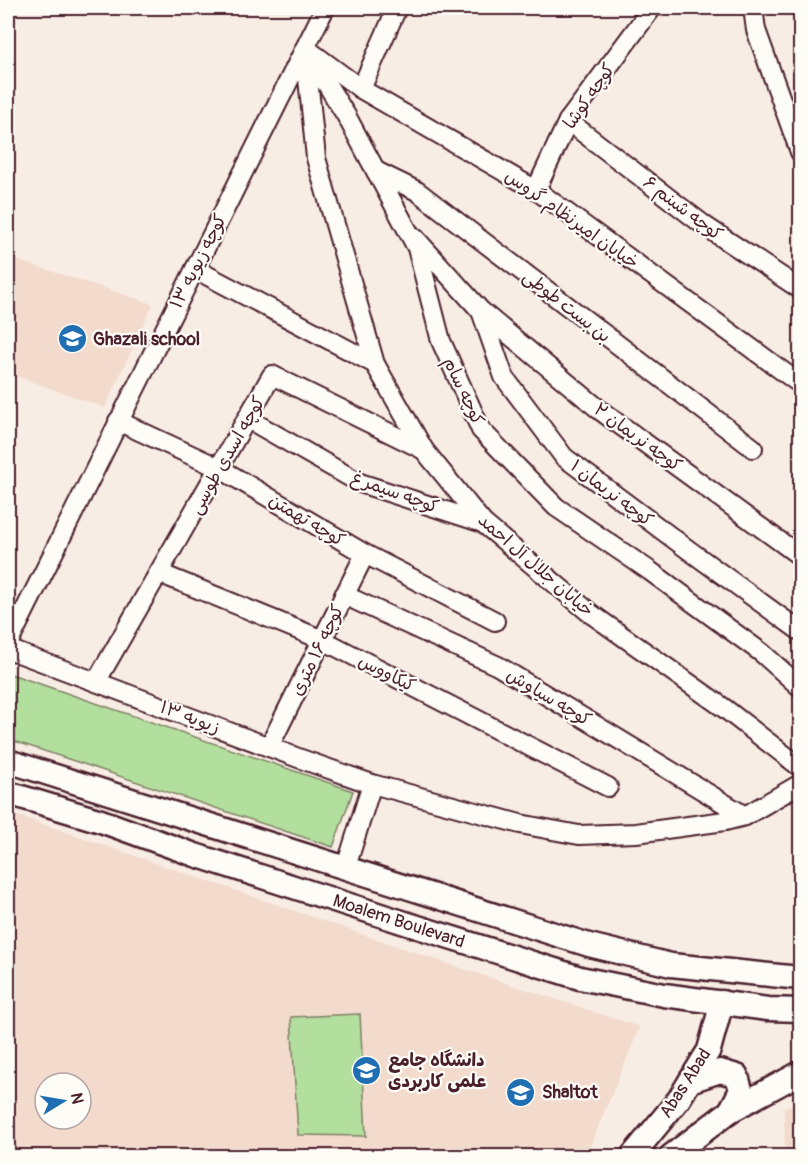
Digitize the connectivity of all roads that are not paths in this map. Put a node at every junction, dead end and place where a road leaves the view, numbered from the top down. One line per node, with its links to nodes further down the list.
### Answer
1 (325, 8): 5 (street, کوچه زیویه ۱۳)
2 (397, 8): 6 (street)
3 (652, 8): 7 (street, کوچه کوشا)
4 (753, 8): 8 (street)
5 (305, 48): 6 (street, خیابان امیرنظام گروس); 9 (street, کوچه سام); 12 (street, کوچه زیویه ۱۳); 15 (street, خیابان جلال آل احمد)
6 (361, 89): 10 (street, خیابان امیرنظام گروس)
7 (568, 121): 10 (street, کوچه کوشا); 13 (street, کوچه شبنم ۶)
8 (801, 152)
9 (376, 171): 11 (street, کوچه سام); 19 (street, بن بست طوطی)
10 (536, 190): 16 (street, خیابان امیرنظام گروس)
11 (406, 227): 14 (street, کوچه نریمان ۱); 33 (street, کوچه سام)
12 (195, 268): 15 (street); 18 (street, کوچه زیویه ۱۳)
13 (801, 289)
14 (481, 311): 24 (street, کوچه نریمان ۲); 28 (street, کوچه نریمان ۱)
15 (375, 364): 20 (street, خیابان جلال آل احمد)
16 (801, 384)
17 (248, 419): 20 (street, کوچه اسدی طوسی); 21 (street, کوچه اسدی طوسی); 22 (street, کوچه سیمرغ)
18 (118, 422): 21 (street, کوچه تهمتن); 30 (street, کوچه زیویه ۱۳)
19 (753, 448)
20 (424, 450): 22 (street, خیابان جلال آل احمد)
21 (219, 468): 23 (street, کوچه تهمتن); 25 (street, کوچه اسدی طوسی)
22 (483, 523): 36 (street, خیابان جلال آل احمد)
23 (365, 554): 26 (street, کوچه ۱۶ متری); 27 (street, کوچه تهمتن)
24 (801, 556)
25 (159, 573): 29 (street, کیکاووس); 32 (street, کوچه اسدی طوسی)
26 (344, 595): 29 (street, کوچه ۱۶ متری); 41 (street, کوچه سیاوش)
27 (495, 621)
28 (801, 631)
29 (322, 640): 34 (street, کوچه ۱۶ متری); 39 (street, کیکاووس)
30 (8, 644)
31 (8, 649): 32 (street, زیویه ۱۳)
32 (96, 682): 34 (street, زیویه ۱۳)
33 (801, 687)
34 (269, 747): 37 (street, زیویه ۱۳)
35 (8, 761): 42 (main road, Moalem Boulevard)
36 (801, 767)
37 (372, 784): 41 (street, زیویه ۱۳); 42 (street)
38 (801, 784): 41 (street, زیویه ۱۳)
39 (608, 787)
40 (8, 793): 44 (main road, Moalem Boulevard)
41 (745, 816)
42 (346, 867): 43 (main road, Moalem Boulevard)
43 (801, 978)
44 (722, 1002): 45 (main road, Moalem Boulevard); 47 (main road, Abas Abad)
45 (801, 1010)
46 (801, 1073): 48 (main road)
47 (690, 1081): 48 (main road); 49 (main road, Abas Abad)
48 (730, 1111): 50 (main road)
49 (632, 1156)
50 (671, 1156)

